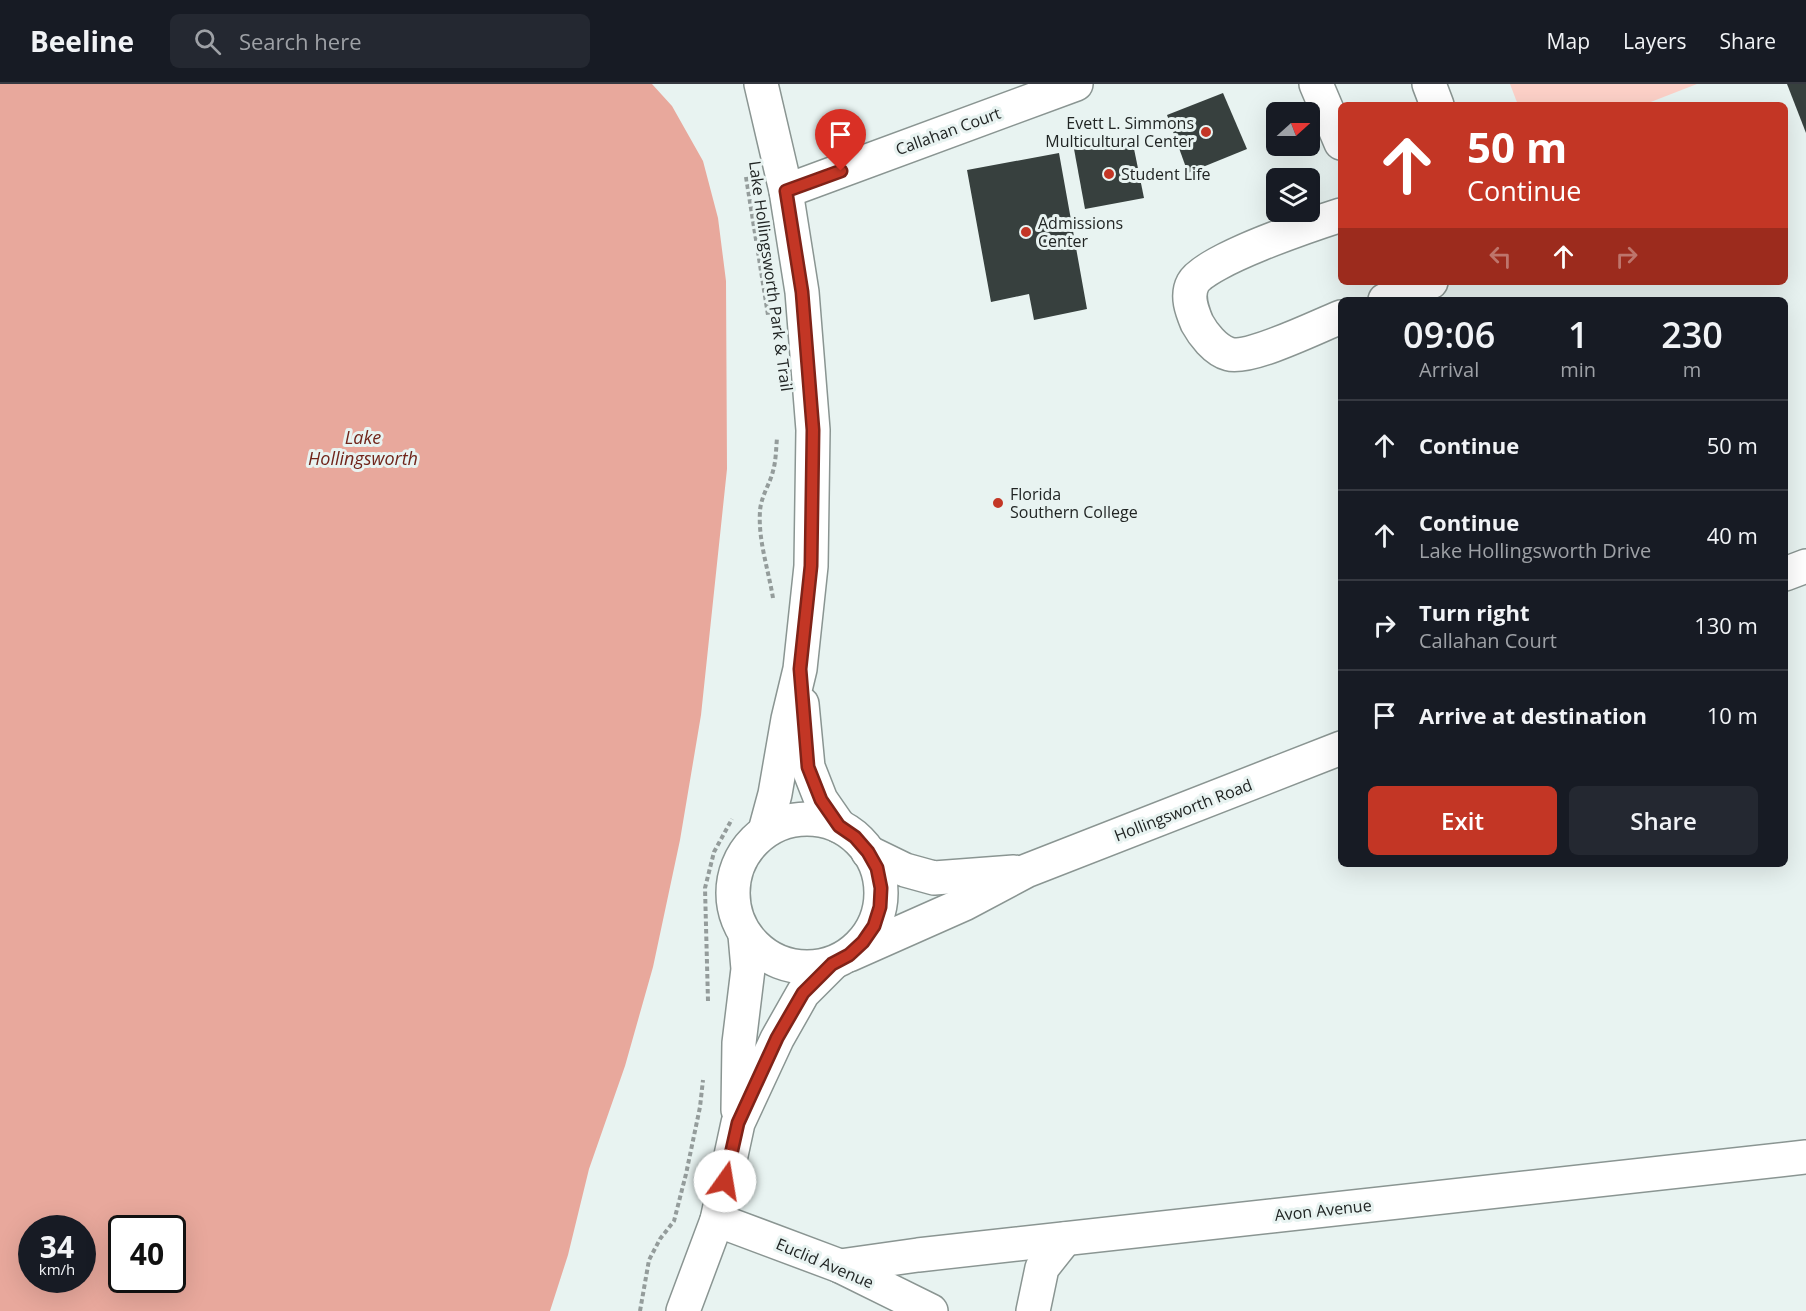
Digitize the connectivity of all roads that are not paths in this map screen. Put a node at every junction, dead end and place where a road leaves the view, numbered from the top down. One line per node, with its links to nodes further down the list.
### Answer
1 (760, 84): 7 (street)
2 (1076, 84): 7 (street, Callahan Court)
3 (1316, 84): 6 (street)
4 (1429, 84): 5 (street)
5 (1436, 102)
6 (1338, 136)
7 (786, 191): 14 (street)
8 (1338, 216): 11 (street)
9 (1423, 285): 10 (street)
10 (1393, 297)
11 (1338, 318)
12 (1806, 566): 13 (street)
13 (1788, 573)
14 (800, 669): 16 (street); 17 (street)
15 (1338, 749): 19 (street, Hollingsworth Road)
16 (839, 826): 17 (street); 18 (street)
17 (765, 831): 20 (street)
18 (868, 852): 19 (street, Hollingsworth Road); 21 (street)
19 (1026, 871): 21 (street, Hollingsworth Road)
20 (746, 935): 21 (street); 22 (street)
21 (840, 959): 22 (street)
22 (738, 1123): 24 (street)
23 (1806, 1157): 25 (street, Avon Avenue)
24 (717, 1220): 26 (street, Euclid Avenue); 27 (street)
25 (1065, 1239): 26 (street, Avon Avenue); 29 (street)
26 (840, 1266): 28 (street, Euclid Avenue)
27 (683, 1311)
28 (932, 1311)
29 (1034, 1311)

